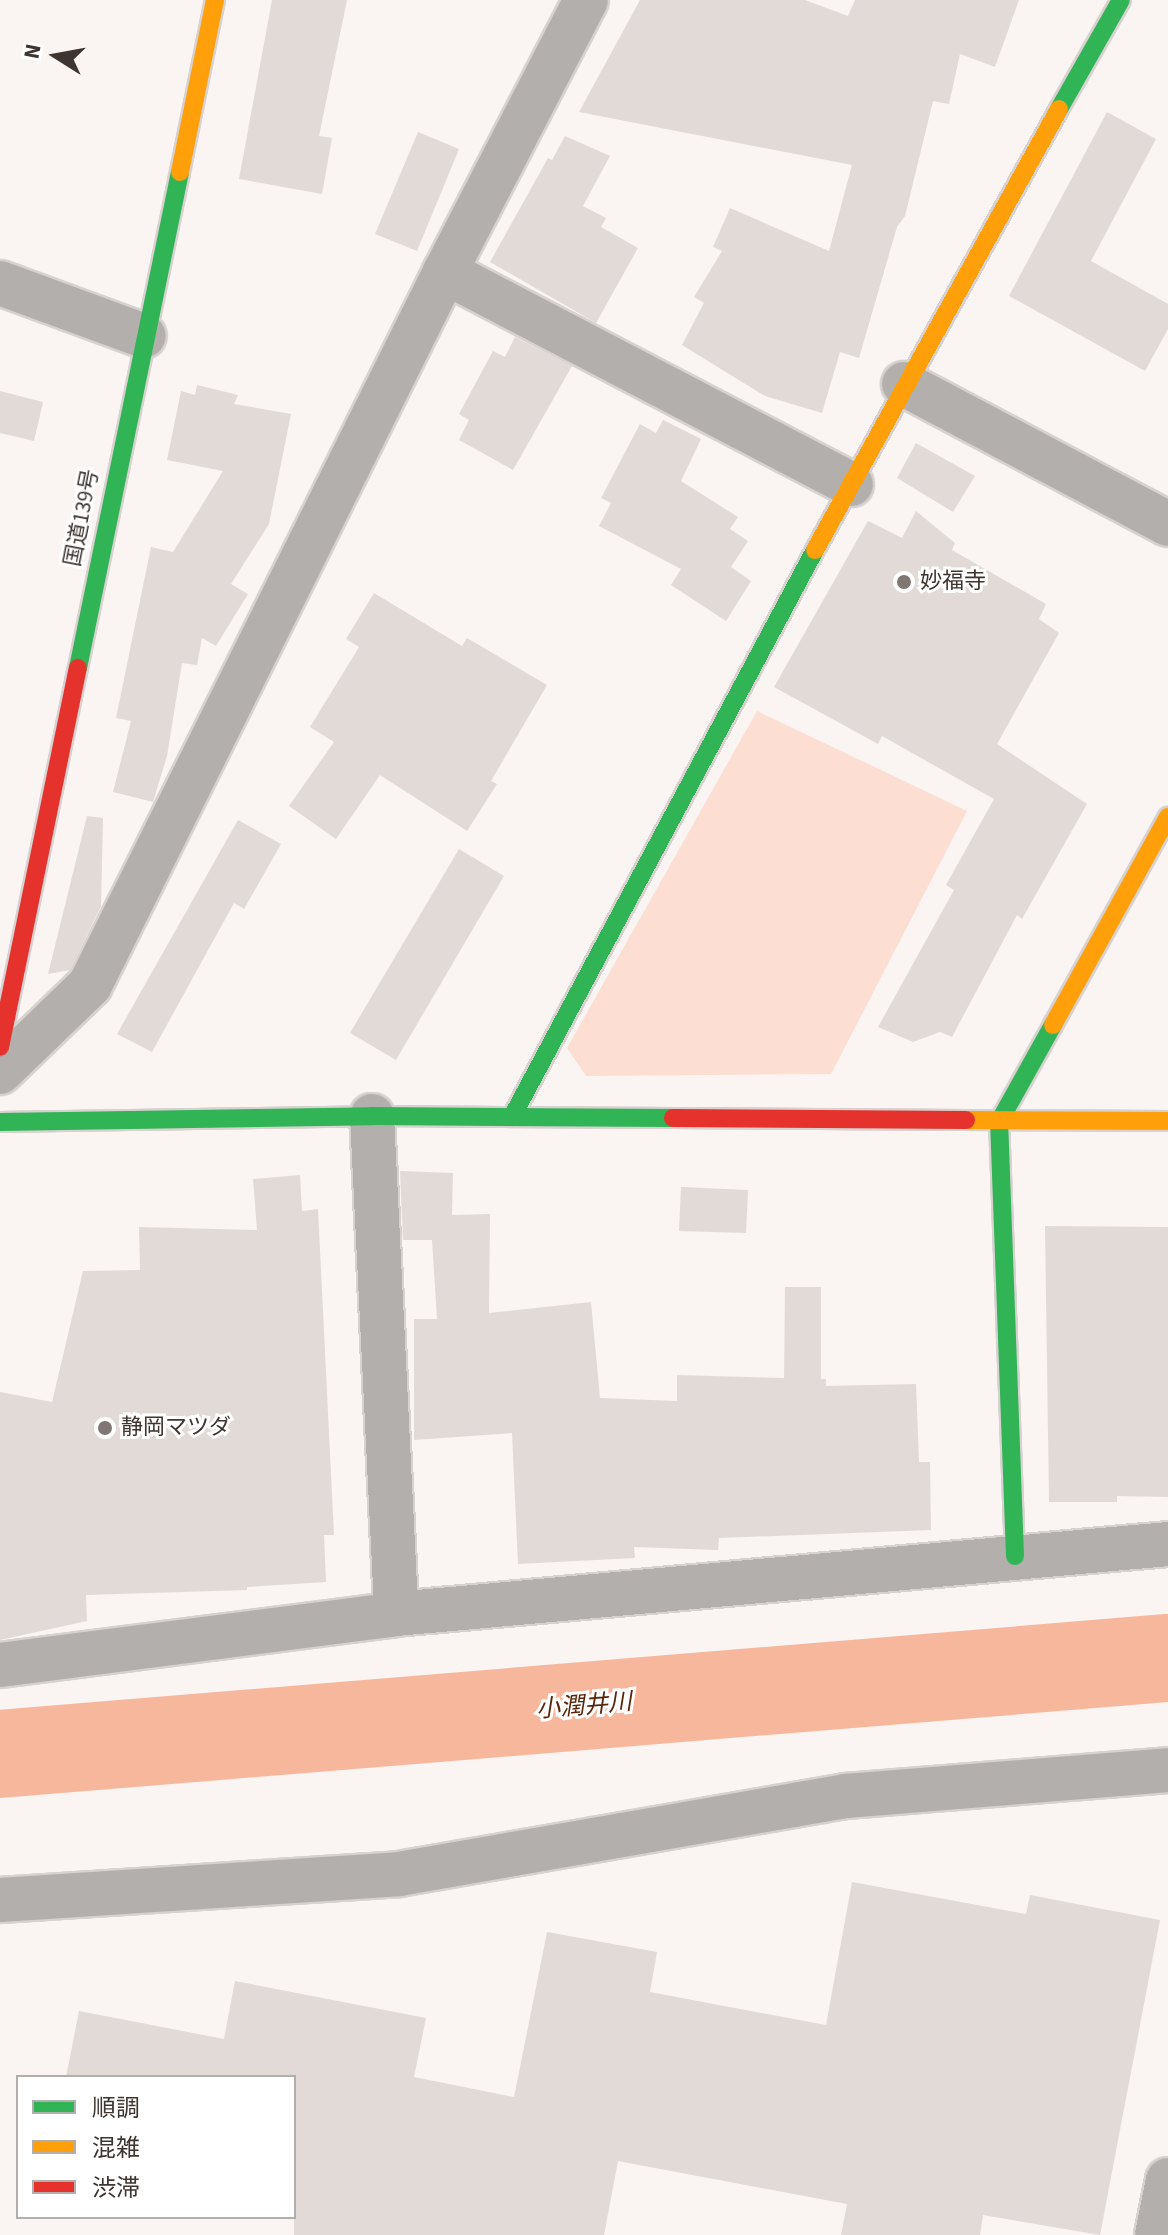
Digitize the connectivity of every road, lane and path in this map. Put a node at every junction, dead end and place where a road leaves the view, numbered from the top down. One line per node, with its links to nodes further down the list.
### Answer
1 (215, 0): 6 (main road, 国道139号)
2 (586, 0): 4 (street)
3 (1121, 0): 7 (main road)
4 (445, 272): 8 (street); 12 (street)
5 (0, 283): 6 (street)
6 (144, 336): 11 (main road, 国道139号)
7 (904, 384): 8 (main road); 9 (street)
8 (851, 484): 14 (main road)
9 (1168, 524)
10 (1168, 817): 17 (main road)
11 (0, 1047)
12 (0, 1072)
13 (372, 1116): 14 (main road); 16 (main road); 20 (street)
14 (512, 1117): 17 (main road)
15 (1168, 1121): 17 (main road)
16 (0, 1122)
17 (999, 1122): 19 (main road)
18 (1168, 1544): 19 (street)
19 (1015, 1556): 20 (street)
20 (396, 1614): 21 (street)
21 (0, 1665)
22 (1168, 1770): 23 (street)
23 (0, 1900)
24 (1168, 2180): 25 (street)
25 (1157, 2235)

